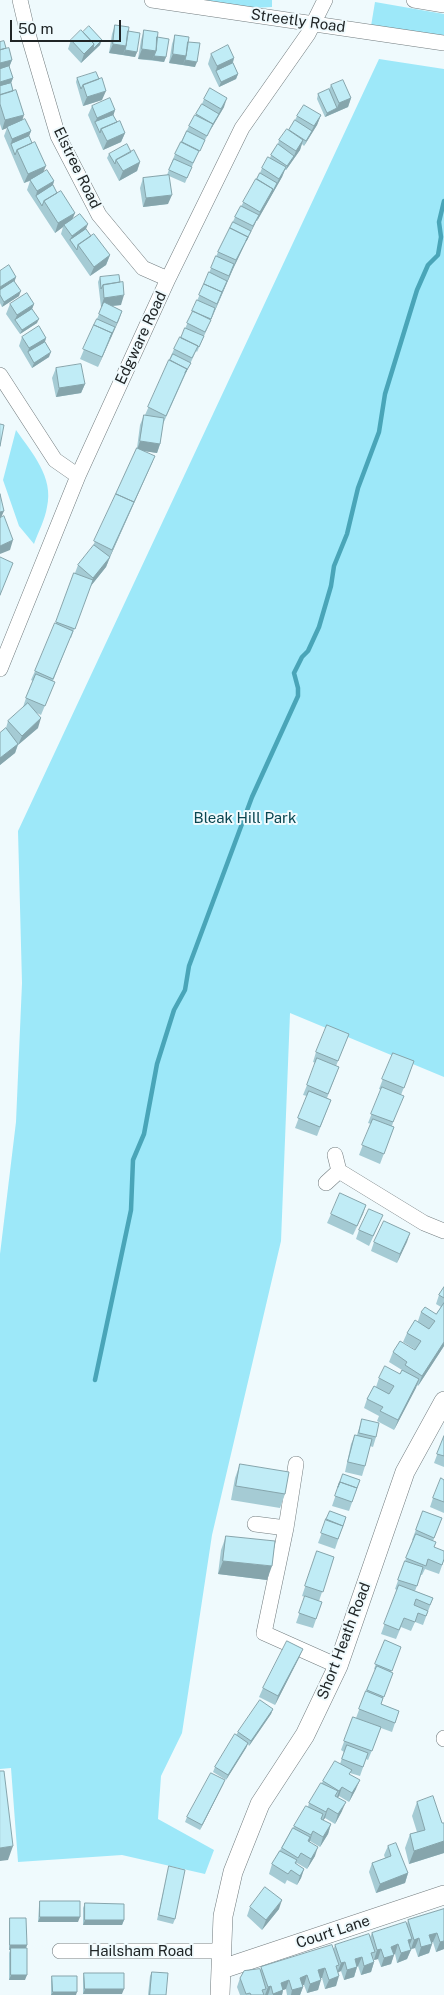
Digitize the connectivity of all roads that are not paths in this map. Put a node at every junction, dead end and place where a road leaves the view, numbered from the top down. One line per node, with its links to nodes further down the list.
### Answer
1 (20, 0): 8 (street, Elstree Road)
2 (152, 0): 6 (street, Streetly Road)
3 (325, 0): 6 (street, Edgware Road)
4 (414, 0): 5 (street)
5 (444, 5)
6 (313, 23): 7 (street, Streetly Road); 8 (street, Edgware Road)
7 (444, 44)
8 (168, 279): 10 (street, Edgware Road)
9 (0, 375): 10 (street)
10 (78, 476): 11 (street, Edgware Road)
11 (0, 669)
12 (335, 1155): 13 (street)
13 (339, 1171): 14 (street); 15 (street)
14 (326, 1183)
15 (444, 1231)
16 (444, 1401): 20 (street, Short Heath Road)
17 (296, 1464): 19 (street)
18 (255, 1524): 19 (street)
19 (286, 1528): 20 (street)
20 (338, 1666): 23 (street, Short Heath Road)
21 (444, 1895): 23 (street, Court Lane)
22 (60, 1951): 23 (street, Hailsham Road)
23 (222, 1960): 24 (street, Short Heath Road)
24 (220, 1995)

